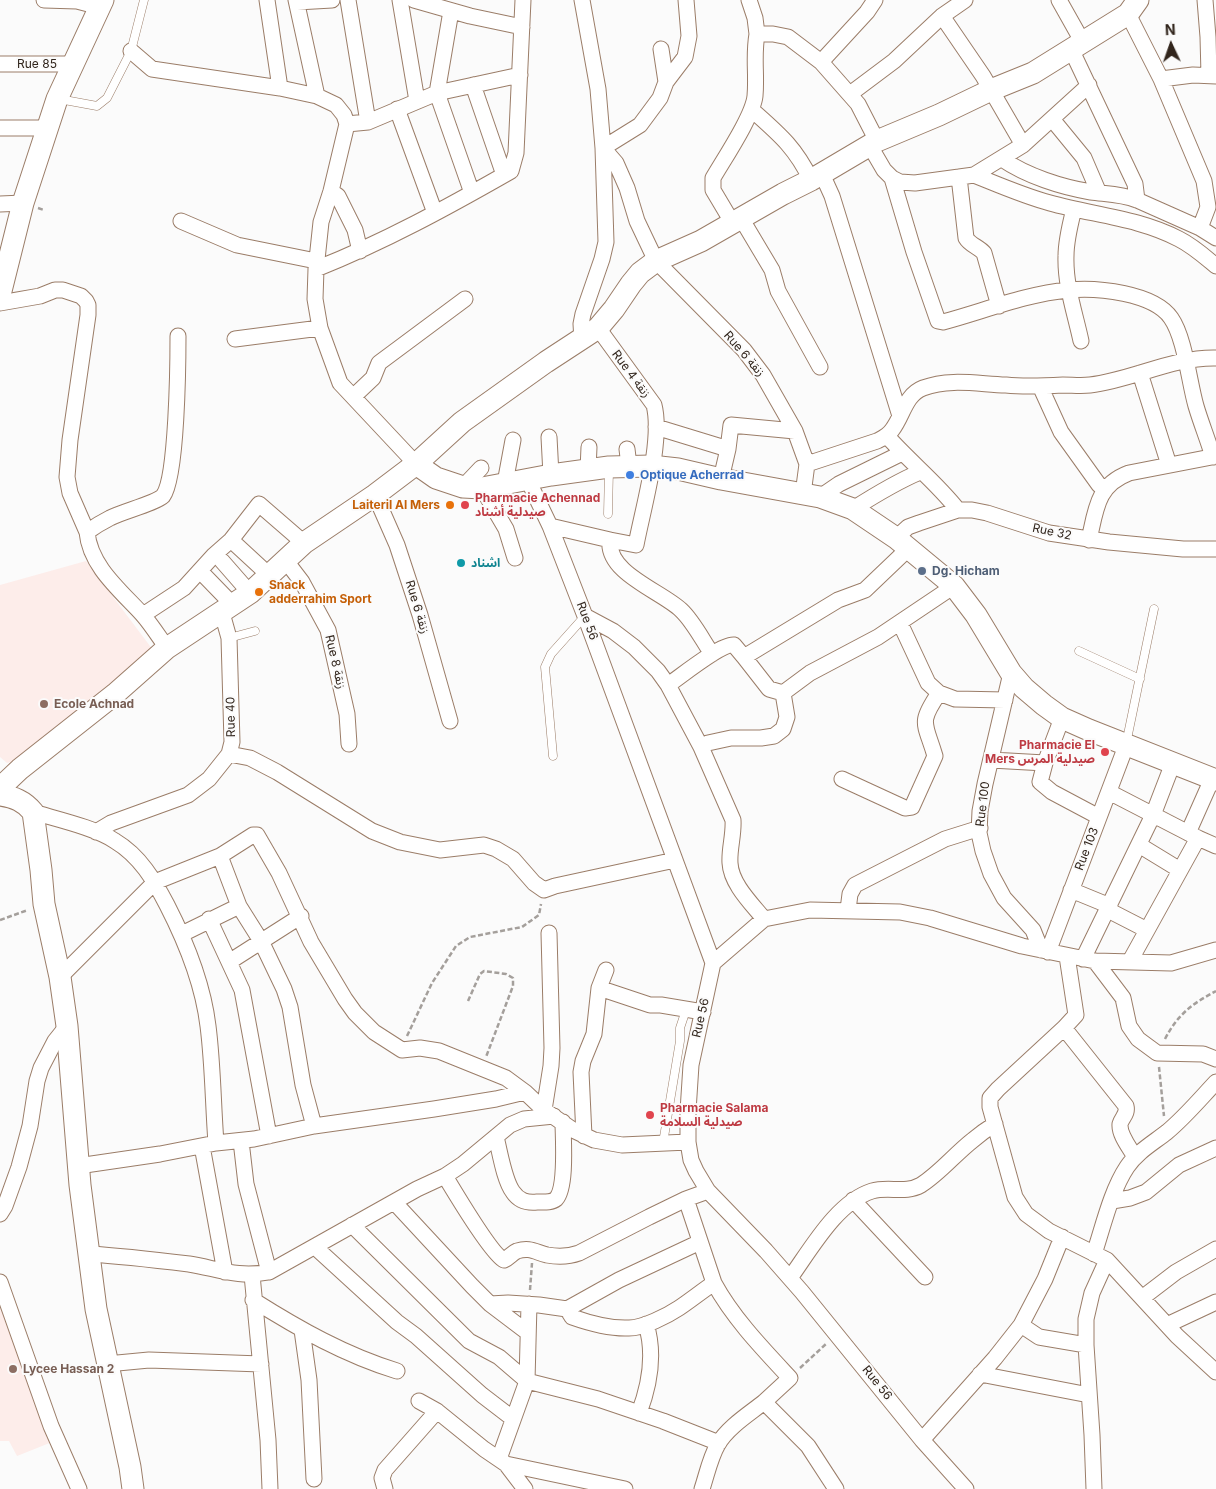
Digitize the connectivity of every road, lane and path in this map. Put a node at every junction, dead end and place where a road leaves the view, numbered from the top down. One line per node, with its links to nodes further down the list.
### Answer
1 (44, 0): 16 (street)
2 (144, 0): 27 (lane)
3 (267, 0): 37 (street)
4 (332, 0): 17 (street)
5 (348, 0): 47 (street)
6 (400, 0): 43 (street)
7 (414, 0): 21 (street)
8 (523, 0): 22 (street)
9 (582, 0): 53 (street)
10 (686, 0): 34 (street)
11 (750, 0): 23 (street)
12 (875, 0): 28 (street)
13 (965, 0): 20 (street)
14 (1059, 0): 25 (street)
15 (1205, 0): 24 (street)
16 (77, 1): 18 (street)
17 (296, 1): 41 (street)
18 (102, 3): 30 (street)
19 (1133, 7): 25 (street); 33 (street)
20 (944, 9): 38 (street); 40 (street)
21 (450, 11): 22 (street); 39 (street)
22 (522, 27): 31 (street)
23 (757, 34): 28 (street); 45 (street)
24 (1212, 37): 32 (street)
25 (1076, 45): 36 (street); 38 (street)
26 (662, 49): 34 (street)
27 (131, 51): 37 (street); 42 (lane)
28 (821, 62): 40 (street)
29 (0, 64): 30 (street, Rue 85)
30 (73, 64): 42 (street)
31 (520, 75): 35 (street); 55 (street)
32 (1212, 75): 33 (street)
33 (1161, 79): 69 (street)
34 (666, 82): 53 (street)
35 (473, 85): 39 (street); 55 (street)
36 (1089, 85): 46 (street); 62 (street)
37 (280, 88): 41 (street)
38 (991, 90): 51 (street); 52 (street)
39 (437, 93): 43 (street); 61 (street)
40 (850, 94): 51 (street)
41 (317, 96): 48 (street)
42 (58, 99): 50 (street)
43 (417, 101): 44 (street)
44 (398, 109): 47 (street); 66 (street)
45 (752, 110): 57 (street); 67 (street)
46 (1052, 119): 52 (street); 60 (street)
47 (368, 122): 48 (street)
48 (347, 124): 59 (street)
49 (0, 128): 50 (street)
50 (47, 128): 63 (street)
51 (873, 144): 57 (street); 58 (street)
52 (1023, 145): 54 (street)
53 (603, 148): 72 (street, Rue 6 زنقة); 81 (street)
54 (1002, 159): 56 (street); 60 (street)
55 (504, 175): 61 (street)
56 (967, 176): 58 (street); 65 (street); 79 (street)
57 (816, 177): 67 (street); 91 (street)
58 (892, 178): 79 (street)
59 (331, 192): 71 (street); 73 (street)
60 (1099, 192): 62 (street)
61 (472, 193): 66 (street)
62 (1137, 200): 69 (street)
63 (23, 203): 64 (street); 76 (street)
64 (0, 204)
65 (1074, 209): 74 (street); 75 (street)
66 (436, 213): 71 (street)
67 (736, 220): 72 (street); 87 (street)
68 (180, 221): 73 (street)
69 (1200, 228): 70 (street)
70 (1216, 238)
71 (360, 251): 73 (street)
72 (656, 261): 81 (street); 93 (street, Rue 6 زنقة)
73 (316, 265): 80 (street)
74 (1216, 266)
75 (1068, 290): 79 (street); 84 (street); 86 (street)
76 (0, 295)
77 (465, 298): 90 (street)
78 (0, 303): 120 (street)
79 (1000, 306)
80 (320, 328): 83 (street); 90 (street)
81 (590, 334): 92 (street, Rue 4 زنقة); 102 (street)
82 (178, 336): 120 (street)
83 (235, 339)
84 (1081, 341)
85 (1216, 358): 86 (street)
86 (1185, 360): 88 (street); 100 (street)
87 (820, 368)
88 (1140, 373): 89 (street); 104 (street)
89 (1040, 386): 91 (street); 113 (street)
90 (354, 396): 102 (street)
91 (900, 416): 95 (street)
92 (656, 427): 98 (street); 105 (street, Rue 4 زنقة)
93 (796, 432): 98 (street); 103 (street, Rue 6 زنقة)
94 (550, 436): 108 (street)
95 (887, 436): 99 (street); 103 (street)
96 (512, 440): 112 (street)
97 (589, 447): 106 (street)
98 (728, 449): 109 (street)
99 (902, 453): 107 (street); 114 (street)
100 (1215, 456): 104 (street)
101 (622, 461): 105 (street); 106 (street); 118 (lane)
102 (416, 464): 111 (street); 115 (street)
103 (807, 464): 114 (street, Rue 6 زنقة)
104 (1169, 465): 113 (street)
105 (651, 466): 109 (street); 126 (street, Rue 4 زنقة)
106 (588, 470): 108 (street)
107 (920, 472): 116 (street); 117 (street)
108 (551, 475): 110 (street)
109 (721, 479): 114 (street)
110 (528, 480): 112 (street); 119 (street, Rue 56)
111 (476, 481): 112 (street); 128 (street)
112 (505, 483)
113 (1105, 488): 123 (street)
114 (812, 495): 116 (street)
115 (375, 496): 124 (street); 154 (street, Rue 6 زنقة)
116 (853, 509): 125 (street)
117 (958, 510): 123 (street, Rue 32); 125 (street, Rue 32)
118 (608, 514)
119 (550, 526): 122 (street); 139 (street, Rue 56)
120 (87, 532): 138 (street)
121 (231, 540): 124 (street); 132 (street); 133 (street)
122 (610, 540): 126 (street); 131 (street)
123 (1089, 540): 127 (street, Rue 32)
124 (304, 543): 130 (street)
125 (903, 543): 134 (street); 146 (street, Rue 32)
126 (636, 545): 131 (street, Rue 4 زنقة)
127 (1216, 549)
128 (515, 558)
129 (222, 561): 135 (street)
130 (286, 561): 133 (street); 155 (street, Rue 8 زنقة)
131 (625, 570): 145 (street)
132 (200, 571): 136 (street); 138 (street)
133 (270, 576): 135 (street)
134 (954, 586): 140 (street); 147 (street)
135 (250, 593): 136 (street)
136 (228, 609): 142 (street, Rue 40); 143 (street)
137 (1154, 609): 148 (lane)
138 (143, 615): 143 (street)
139 (586, 616): 149 (street); 159 (lane); 179 (street, Rue 56)
140 (900, 623): 150 (street); 151 (street)
141 (255, 631): 142 (lane)
142 (229, 638): 158 (street, Rue 40)
143 (167, 648): 163 (street)
144 (1080, 651): 148 (lane)
145 (712, 654): 146 (street); 149 (street)
146 (744, 656): 150 (street)
147 (1011, 673): 152 (street, Rue 100); 153 (street)
148 (1140, 679): 156 (lane)
149 (668, 685): 157 (street)
150 (783, 693): 157 (street)
151 (939, 693): 152 (street); 165 (street)
152 (1005, 700): 160 (street, Rue 100)
153 (1062, 718): 156 (street); 161 (street)
154 (450, 721)
155 (349, 744)
156 (1126, 746): 162 (street); 168 (street, Rue 103)
157 (701, 747): 190 (street)
158 (229, 754): 174 (street, Rue 40); 182 (street)
159 (553, 756)
160 (991, 760): 161 (street); 173 (street, Rue 100)
161 (1044, 763): 172 (street)
162 (1173, 763): 166 (street); 171 (street)
163 (20, 769): 164 (street); 167 (street)
164 (0, 775)
165 (842, 779)
166 (1214, 780): 175 (street)
167 (0, 788)
168 (1108, 792): 171 (street); 172 (street, Rue 103)
169 (0, 795): 170 (street)
170 (33, 812): 174 (street); 184 (street)
171 (1153, 815): 175 (street); 176 (street)
172 (1099, 817): 183 (street, Rue 103)
173 (980, 828): 187 (street); 196 (street, Rue 100)
174 (96, 832): 181 (street)
175 (1193, 835): 177 (street); 180 (street)
176 (1140, 844): 180 (street); 186 (street)
177 (1216, 846)
178 (220, 856): 181 (street); 185 (street); 188 (street)
179 (675, 860): 182 (street); 202 (street, Rue 56)
180 (1180, 870): 192 (street)
181 (155, 882): 194 (street); 204 (street)
182 (544, 890): 211 (path)
183 (1071, 890): 186 (street); 196 (street, Rue 103)
184 (44, 904): 191 (path); 204 (street)
185 (239, 906): 189 (street); 195 (street)
186 (1109, 908): 192 (street); 199 (street)
187 (848, 910): 190 (street); 196 (street)
188 (301, 916): 195 (street); 211 (street)
189 (210, 919): 194 (street); 201 (street)
190 (764, 919): 202 (street)
191 (0, 920)
192 (1147, 930): 200 (street)
193 (549, 933): 216 (street)
194 (182, 934): 225 (street)
195 (261, 941): 201 (street); 218 (street)
196 (1044, 951): 198 (street)
197 (1215, 954): 200 (street)
198 (1066, 956): 199 (street); 210 (street)
199 (1089, 960): 200 (street); 212 (street)
200 (1130, 961)
201 (229, 962): 219 (street)
202 (713, 963): 208 (street, Rue 56)
203 (606, 970): 205 (street)
204 (60, 977): 209 (street)
205 (599, 988): 207 (street); 220 (street)
206 (468, 1001): 213 (path)
207 (686, 1010): 208 (street); 224 (lane)
208 (703, 1012): 223 (street, Rue 56)
209 (67, 1026): 228 (street); 235 (street)
210 (1064, 1028): 217 (street); 227 (street)
211 (402, 1050): 213 (street)
212 (1216, 1059)
213 (482, 1067): 215 (street)
214 (1216, 1082): 227 (street)
215 (525, 1092): 216 (street); 218 (street)
216 (554, 1116): 220 (street); 221 (street); 221 (street)
217 (995, 1124): 232 (street); 237 (street)
218 (314, 1126): 219 (street)
219 (269, 1136): 222 (street)
220 (584, 1136): 224 (street)
221 (496, 1137): 229 (street)
222 (241, 1141): 225 (street); 245 (street)
223 (688, 1142): 224 (street); 230 (street, Rue 56)
224 (664, 1143)
225 (209, 1145): 228 (street); 244 (street)
226 (1216, 1148): 233 (street)
227 (1135, 1157): 233 (street)
228 (78, 1166): 242 (street)
229 (445, 1176): 234 (street); 240 (street)
230 (708, 1191): 231 (street); 248 (street, Rue 56)
231 (686, 1199): 238 (street); 240 (street)
232 (852, 1200): 247 (street); 248 (street)
233 (1112, 1201): 243 (street)
234 (394, 1203): 236 (street); 254 (street)
235 (0, 1214)
236 (352, 1225): 239 (street); 270 (street)
237 (1062, 1237): 243 (street); 258 (street)
238 (700, 1242): 250 (street); 256 (street)
239 (315, 1247): 245 (street); 276 (street)
240 (533, 1249): 255 (path)
241 (1216, 1249): 251 (street)
242 (89, 1254): 244 (street); 264 (street)
243 (1100, 1257): 251 (street); 263 (street)
244 (225, 1272): 246 (street)
245 (270, 1272): 246 (street)
246 (252, 1275): 252 (street)
247 (925, 1277)
248 (790, 1278): 262 (street, Rue 56)
249 (0, 1282): 281 (street)
250 (714, 1283): 257 (street); 269 (street)
251 (1142, 1298): 259 (street)
252 (254, 1300): 260 (street); 265 (street)
253 (1216, 1302): 259 (street)
254 (490, 1304): 255 (street); 261 (street)
255 (529, 1304): 256 (street); 261 (street)
256 (567, 1309): 257 (street)
257 (646, 1324): 275 (street)
258 (1021, 1325): 263 (street); 268 (street)
259 (1167, 1325): 267 (street)
260 (302, 1330): 266 (street); 280 (street)
261 (527, 1332): 270 (street)
262 (836, 1335): 269 (path); 277 (street, Rue 56)
263 (1086, 1345): 271 (street)
264 (107, 1364): 265 (street); 282 (street)
265 (261, 1364): 283 (street)
266 (397, 1371)
267 (1216, 1372)
268 (980, 1374): 271 (street); 277 (street)
269 (790, 1378): 273 (street)
270 (527, 1381): 275 (street); 276 (street)
271 (1089, 1395): 290 (street)
272 (419, 1401): 274 (street)
273 (764, 1402): 278 (street); 288 (street)
274 (437, 1411): 279 (street); 284 (street)
275 (639, 1413): 278 (street)
276 (512, 1418): 279 (street)
277 (922, 1440): 289 (street, Rue 56)
278 (718, 1443): 287 (street)
279 (502, 1462): 285 (street); 286 (street)
280 (314, 1479)
281 (79, 1489)
282 (133, 1489)
283 (270, 1489)
284 (385, 1489)
285 (525, 1489)
286 (625, 1489)
287 (702, 1489)
288 (836, 1489)
289 (966, 1489)
290 (1094, 1489)

